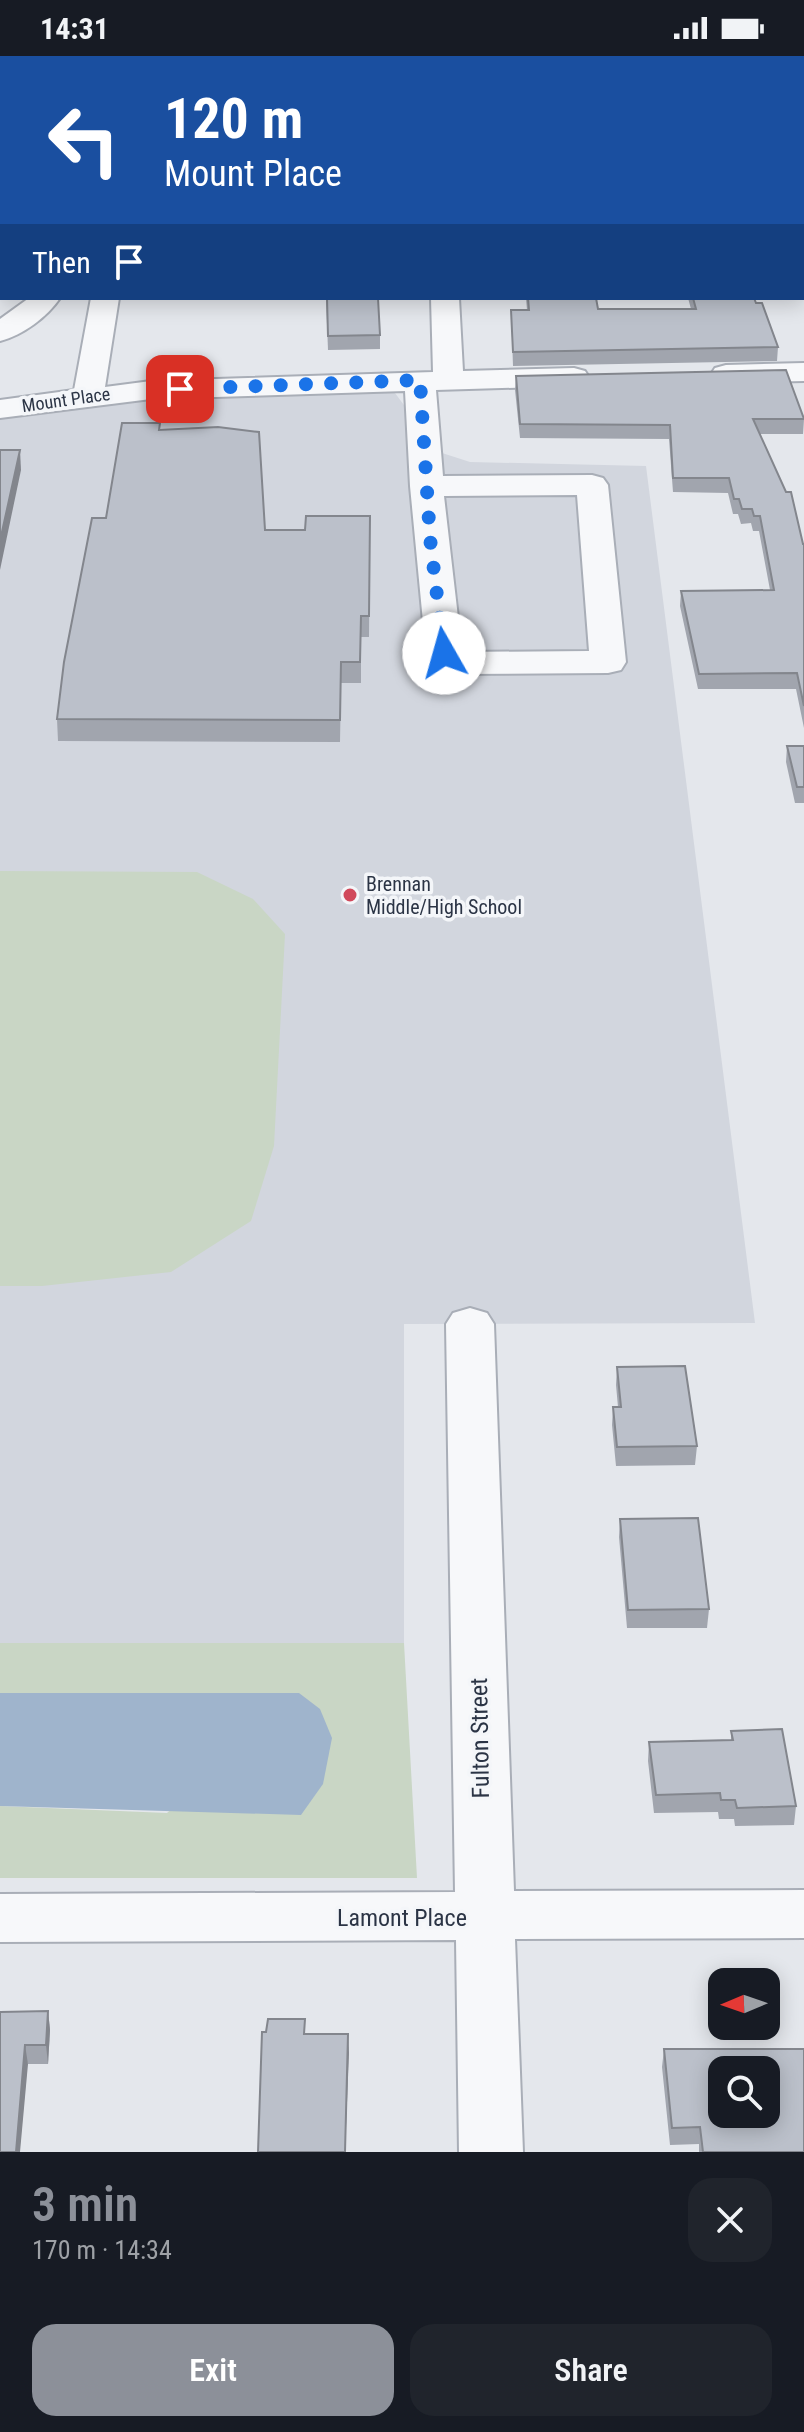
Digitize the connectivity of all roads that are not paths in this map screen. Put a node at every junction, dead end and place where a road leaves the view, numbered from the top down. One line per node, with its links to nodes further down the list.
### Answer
1 (44, 300): 4 (street)
2 (105, 300): 9 (street)
3 (445, 300): 8 (street)
4 (0, 332)
5 (804, 372): 6 (street)
6 (696, 375)
7 (603, 376): 8 (street, Mount Place)
8 (434, 380): 9 (street, Mount Place); 11 (street)
9 (88, 397): 10 (street, Mount Place)
10 (0, 409)
11 (426, 486): 11 (street)
12 (470, 1324): 15 (street, Fulton Street)
13 (804, 1914): 15 (street, Lamont Place)
14 (0, 1918): 15 (street, Lamont Place)
15 (484, 1918): 16 (street, Fulton Street)
16 (491, 2152)

